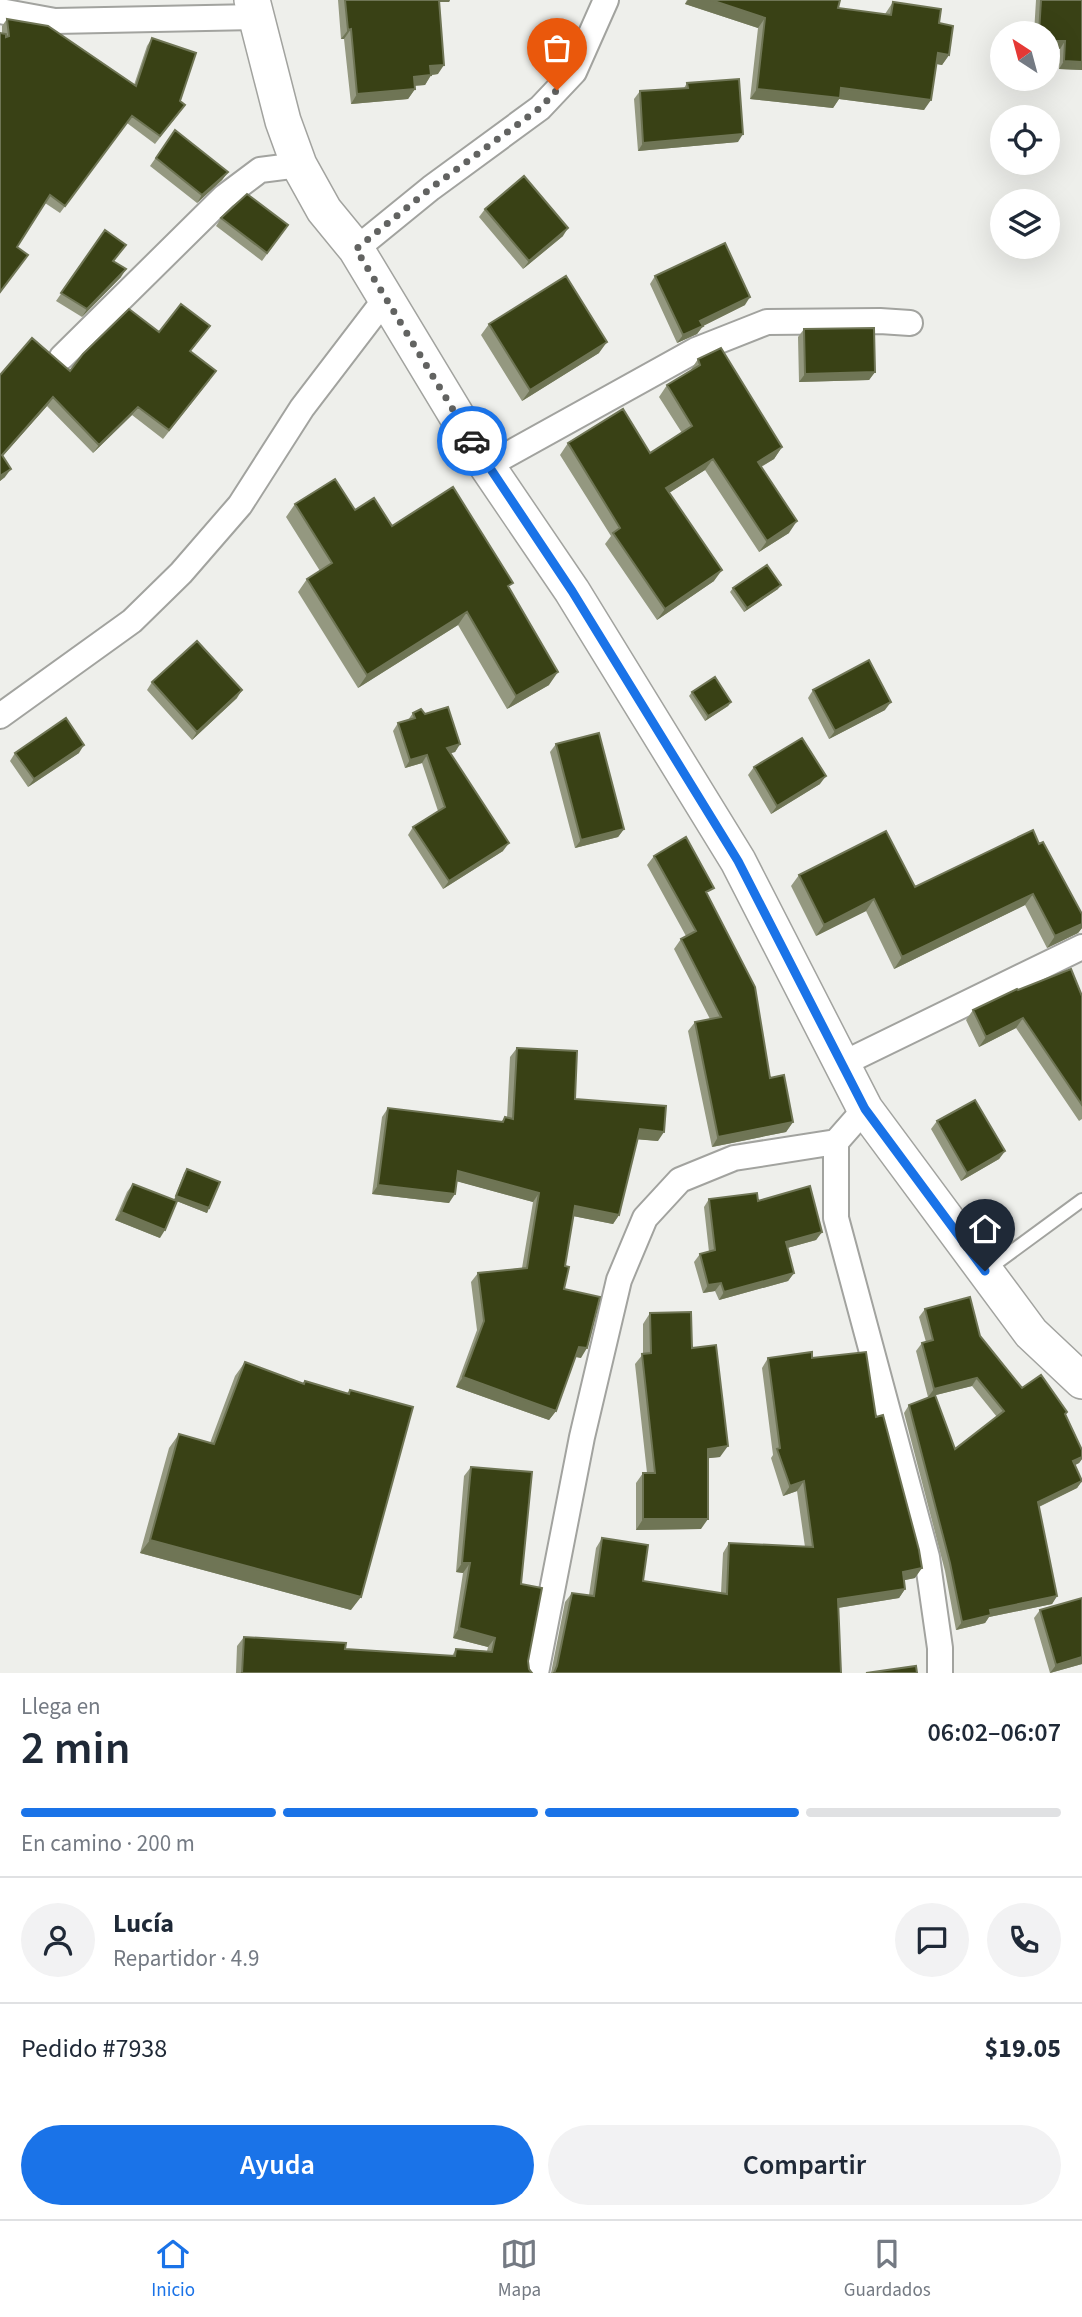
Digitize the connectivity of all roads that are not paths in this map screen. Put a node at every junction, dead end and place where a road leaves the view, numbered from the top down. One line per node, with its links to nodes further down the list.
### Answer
1 (606, 0): 5 (street)
2 (254, 8): 3 (street); 4 (main road)
3 (0, 10)
4 (299, 165): 5 (main road); 8 (street)
5 (356, 249): 6 (main road)
6 (386, 298): 9 (main road); 10 (street)
7 (910, 323): 9 (street)
8 (62, 357)
9 (487, 466): 12 (main road)
10 (0, 716)
11 (1082, 947): 12 (street)
12 (842, 1064): 13 (main road)
13 (865, 1109): 14 (street); 16 (main road)
14 (836, 1142): 18 (street); 19 (street)
15 (1082, 1200): 16 (lane)
16 (985, 1271): 17 (main road)
17 (1082, 1381)
18 (536, 1673)
19 (940, 1673)

